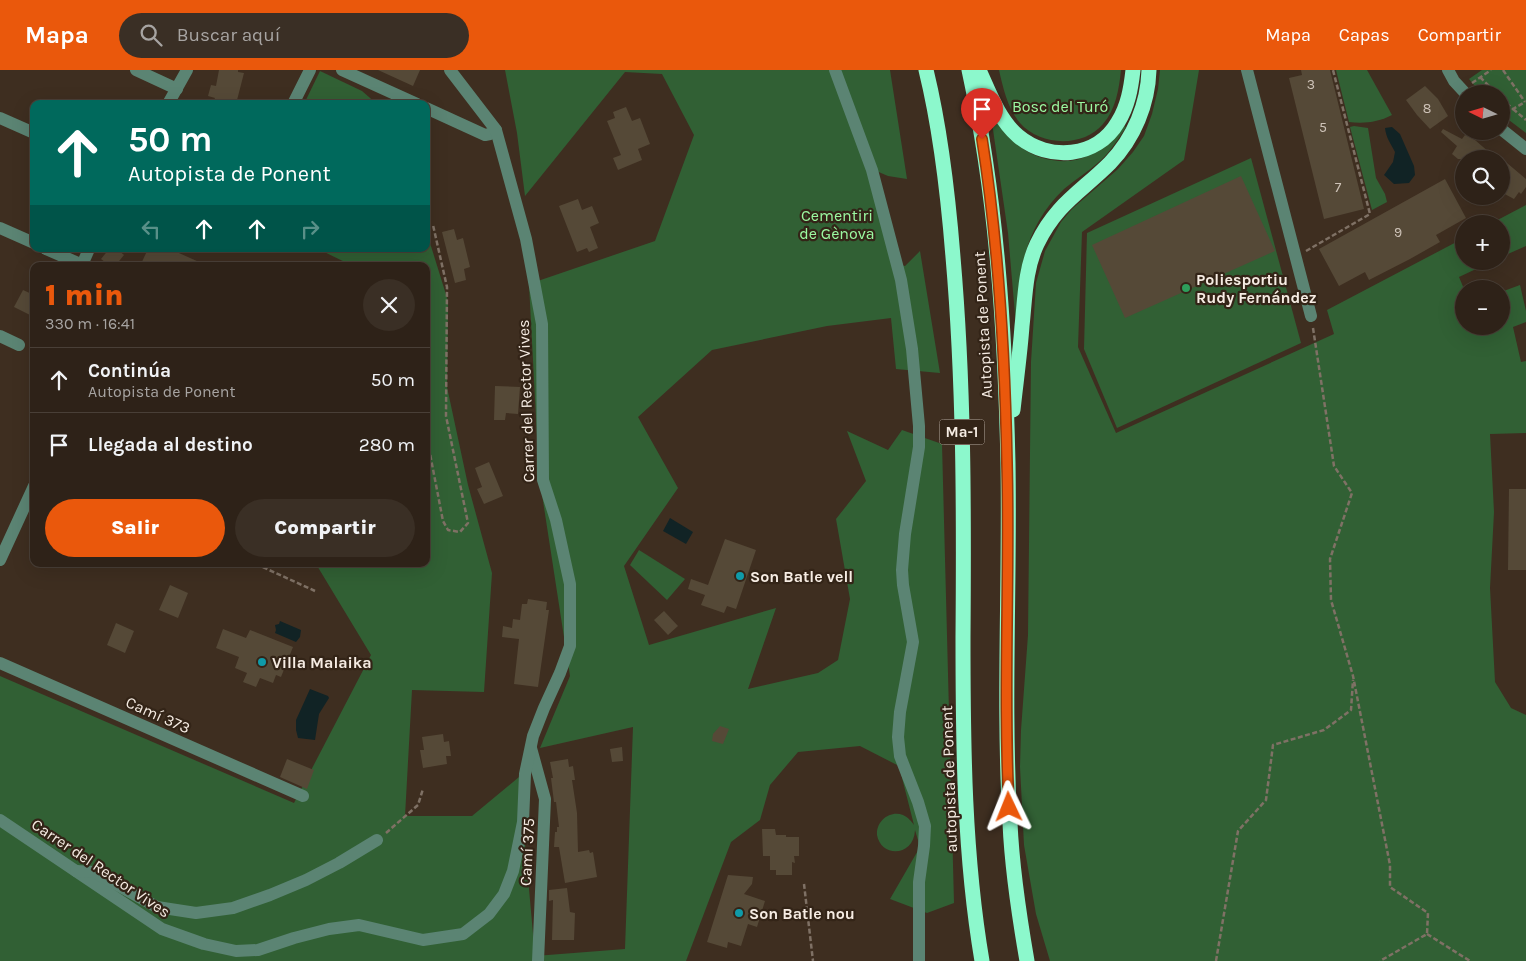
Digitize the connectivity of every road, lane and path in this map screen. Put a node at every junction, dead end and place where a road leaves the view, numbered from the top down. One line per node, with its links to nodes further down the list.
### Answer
1 (136, 70): 21 (street)
2 (187, 70): 21 (street)
3 (310, 70): 23 (street)
4 (342, 70): 24 (street)
5 (450, 70): 31 (street, Carrer del Rector Vives)
6 (835, 70): 63 (street)
7 (926, 70): 50 (highway, Autopista de Ponent / Ma-1)
8 (969, 70): 45 (highway, Autopista de Ponent / Ma-1)
9 (979, 70): 10 (highway)
10 (1133, 70)
11 (1149, 70): 45 (highway)
12 (1247, 70): 39 (street)
13 (1333, 70): 39 (path)
14 (1448, 70): 19 (street)
15 (1491, 70): 17 (path)
16 (1504, 70): 25 (path)
17 (1484, 75)
18 (1480, 77): 20 (path)
19 (1458, 85)
20 (1488, 85)
21 (177, 89): 22 (street)
22 (170, 100)
23 (295, 100)
24 (407, 100)
25 (1525, 101): 27 (path)
26 (1510, 106): 27 (path)
27 (1513, 109): 30 (path)
28 (430, 110): 31 (street)
29 (0, 118): 32 (street)
30 (1526, 120)
31 (496, 130): 53 (street, Carrer del Rector Vives)
32 (30, 131)
33 (1510, 136): 34 (street)
34 (1526, 149)
35 (433, 225): 44 (path)
36 (0, 228): 37 (street)
37 (30, 241)
38 (53, 252): 40 (street)
39 (1296, 257): 41 (street)
40 (74, 262)
41 (1312, 316): 52 (path)
42 (0, 336): 43 (street)
43 (19, 345)
44 (430, 455)
45 (1008, 463): 65 (highway, Autopista de Ponent / Ma-1)
46 (30, 495): 47 (street)
47 (0, 559)
48 (263, 567): 49 (path)
49 (315, 591)
50 (964, 595): 64 (highway, autopista de Ponent / Ma-1)
51 (0, 663): 55 (street, Camí 373)
52 (1353, 676): 60 (path); 66 (path)
53 (531, 746): 58 (street, Carrer del Rector Vives); 61 (street, Camí 375)
54 (423, 789): 57 (path)
55 (303, 796)
56 (0, 820): 58 (street, Carrer del Rector Vives)
57 (377, 840): 58 (street)
58 (76, 871)
59 (804, 884): 62 (path)
60 (1428, 934): 67 (path); 68 (path)
61 (538, 961)
62 (813, 961)
63 (919, 961)
64 (982, 961)
65 (1027, 961)
66 (1216, 961)
67 (1380, 961)
68 (1470, 961)

